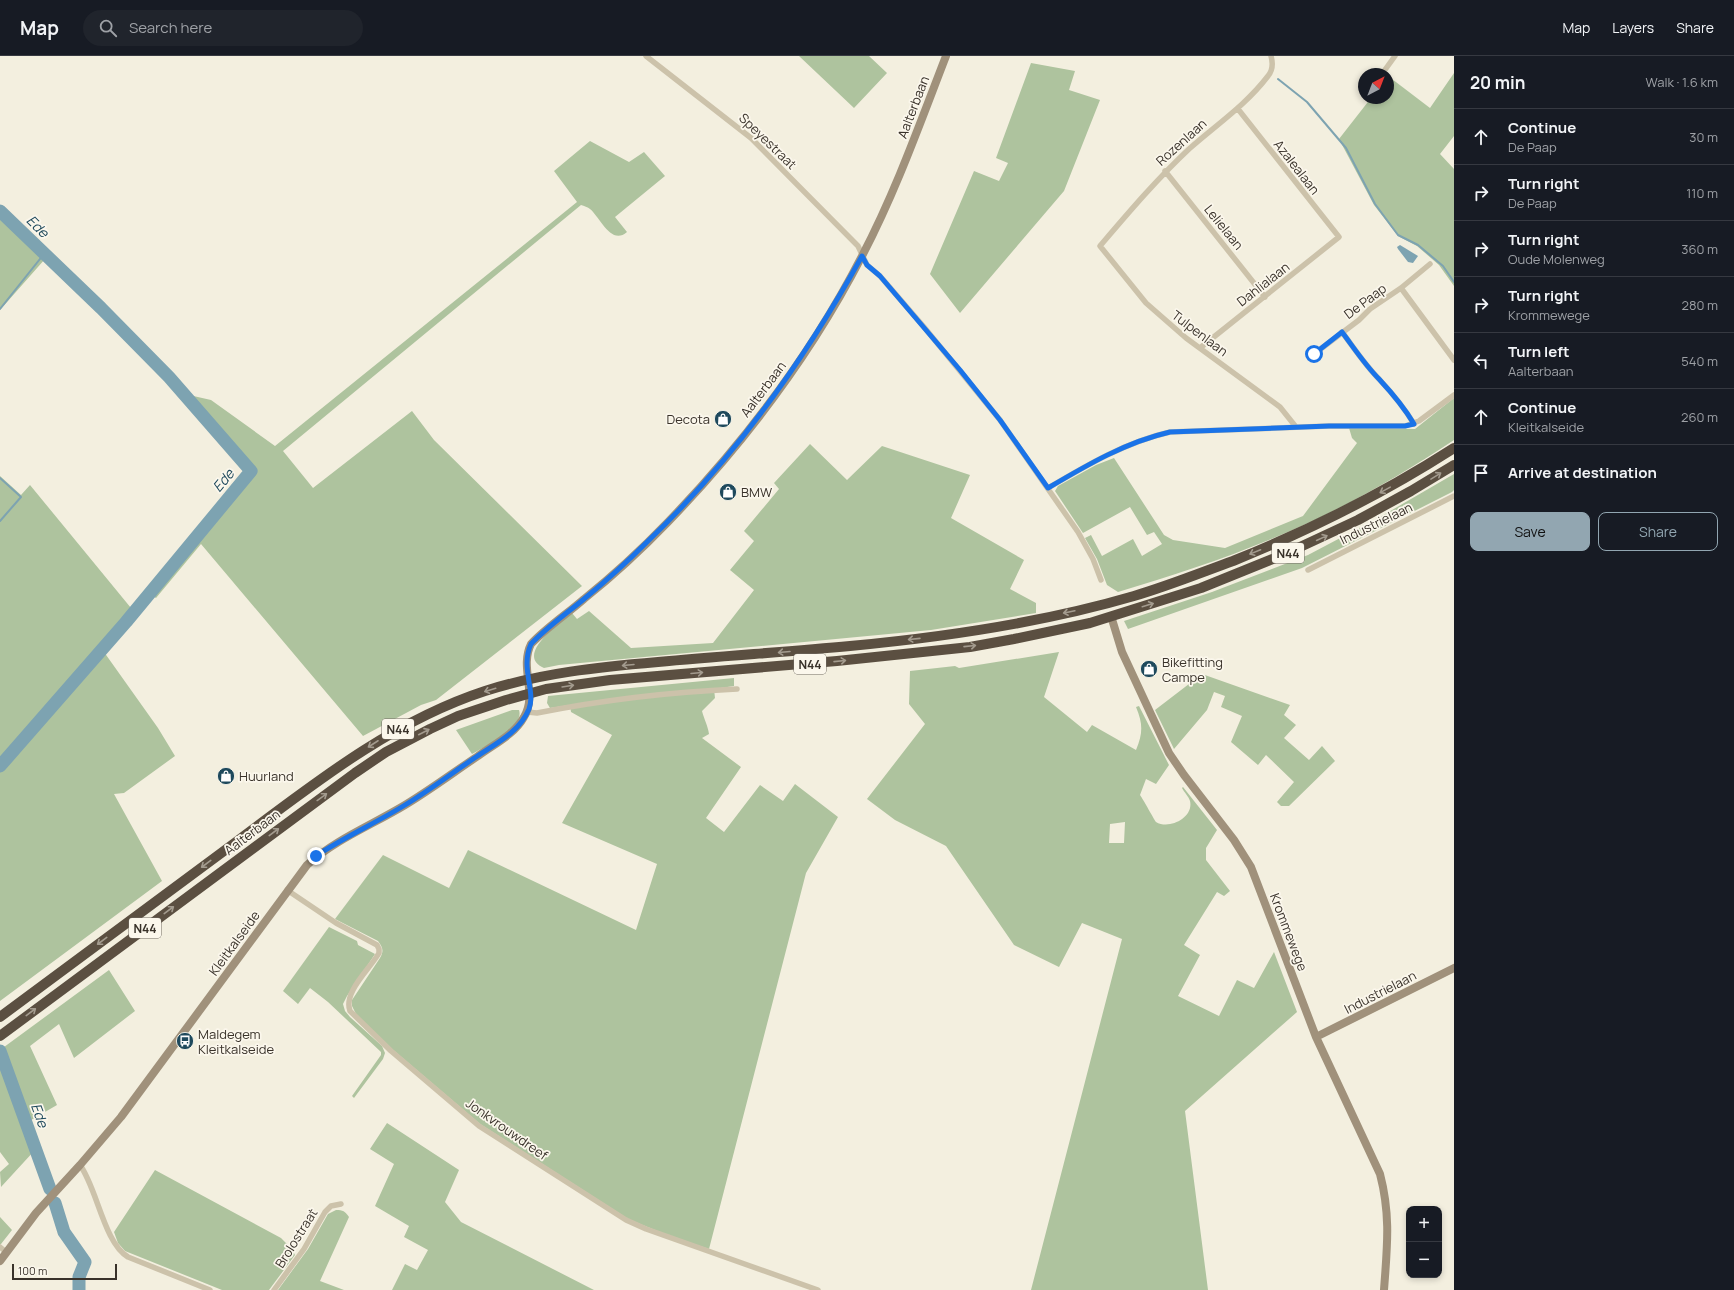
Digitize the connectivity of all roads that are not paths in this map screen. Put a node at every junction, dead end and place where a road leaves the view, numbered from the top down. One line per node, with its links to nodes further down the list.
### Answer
1 (646, 56): 10 (street, Speyestraat)
2 (946, 56): 10 (street, Aalterbaan)
3 (1271, 56): 6 (street, Rozenlaan)
4 (1396, 56): 5 (street)
5 (1387, 68)
6 (1238, 109): 7 (street, Rozenlaan); 8 (street, Azalealaan)
7 (1165, 171): 9 (street, Rozenlaan); 13 (street, Lelielaan)
8 (1339, 238): 13 (street, Dahlialaan)
9 (1100, 246): 15 (street, Tulpenlaan)
10 (862, 256): 23 (street); 29 (street, Aalterbaan)
11 (1430, 264): 12 (street, De Paap)
12 (1401, 288): 14 (street, De Paap); 17 (street, De Paap)
13 (1265, 297): 15 (street, Dahlialaan)
14 (1342, 332): 16 (street, De Paap); 19 (street, De Paap)
15 (1200, 348): 20 (street, Tulpenlaan)
16 (1314, 354)
17 (1454, 360)
18 (1454, 395): 19 (street)
19 (1414, 424): 20 (street)
20 (1296, 427): 23 (street)
21 (1454, 448): 27 (highway, N44, one-way to 27)
22 (1454, 465): 28 (highway, N44, one-way to 22)
23 (1048, 488): 26 (street)
24 (1454, 496): 25 (street, Industrielaan)
25 (1308, 570)
26 (1101, 580)
27 (1107, 604): 28 (street, Krommewege); 29 (highway, N44, one-way to 29)
28 (1111, 616): 31 (highway, N44, one-way to 28); 37 (street, Krommewege)
29 (528, 679): 31 (street, Aalterbaan); 35 (highway, Aalterbaan / N44, one-way to 35)
30 (737, 690): 32 (street)
31 (529, 693): 32 (street); 36 (highway, Aalterbaan / N44, one-way to 31)
32 (527, 712): 33 (street, Kleitkalseide)
33 (287, 890): 38 (street, Kleitkalseide); 44 (street, Jonkvrouwdreef)
34 (1454, 968): 37 (street, Industrielaan)
35 (0, 1017)
36 (0, 1036)
37 (1316, 1037): 45 (street, Krommewege)
38 (80, 1165): 40 (street, Kleitkalseide); 42 (street)
39 (341, 1204): 43 (street, Brolostraat)
40 (3, 1249): 41 (street, Kleitkalseide)
41 (0, 1261)
42 (210, 1290)
43 (274, 1290)
44 (818, 1290)
45 (1384, 1290)

